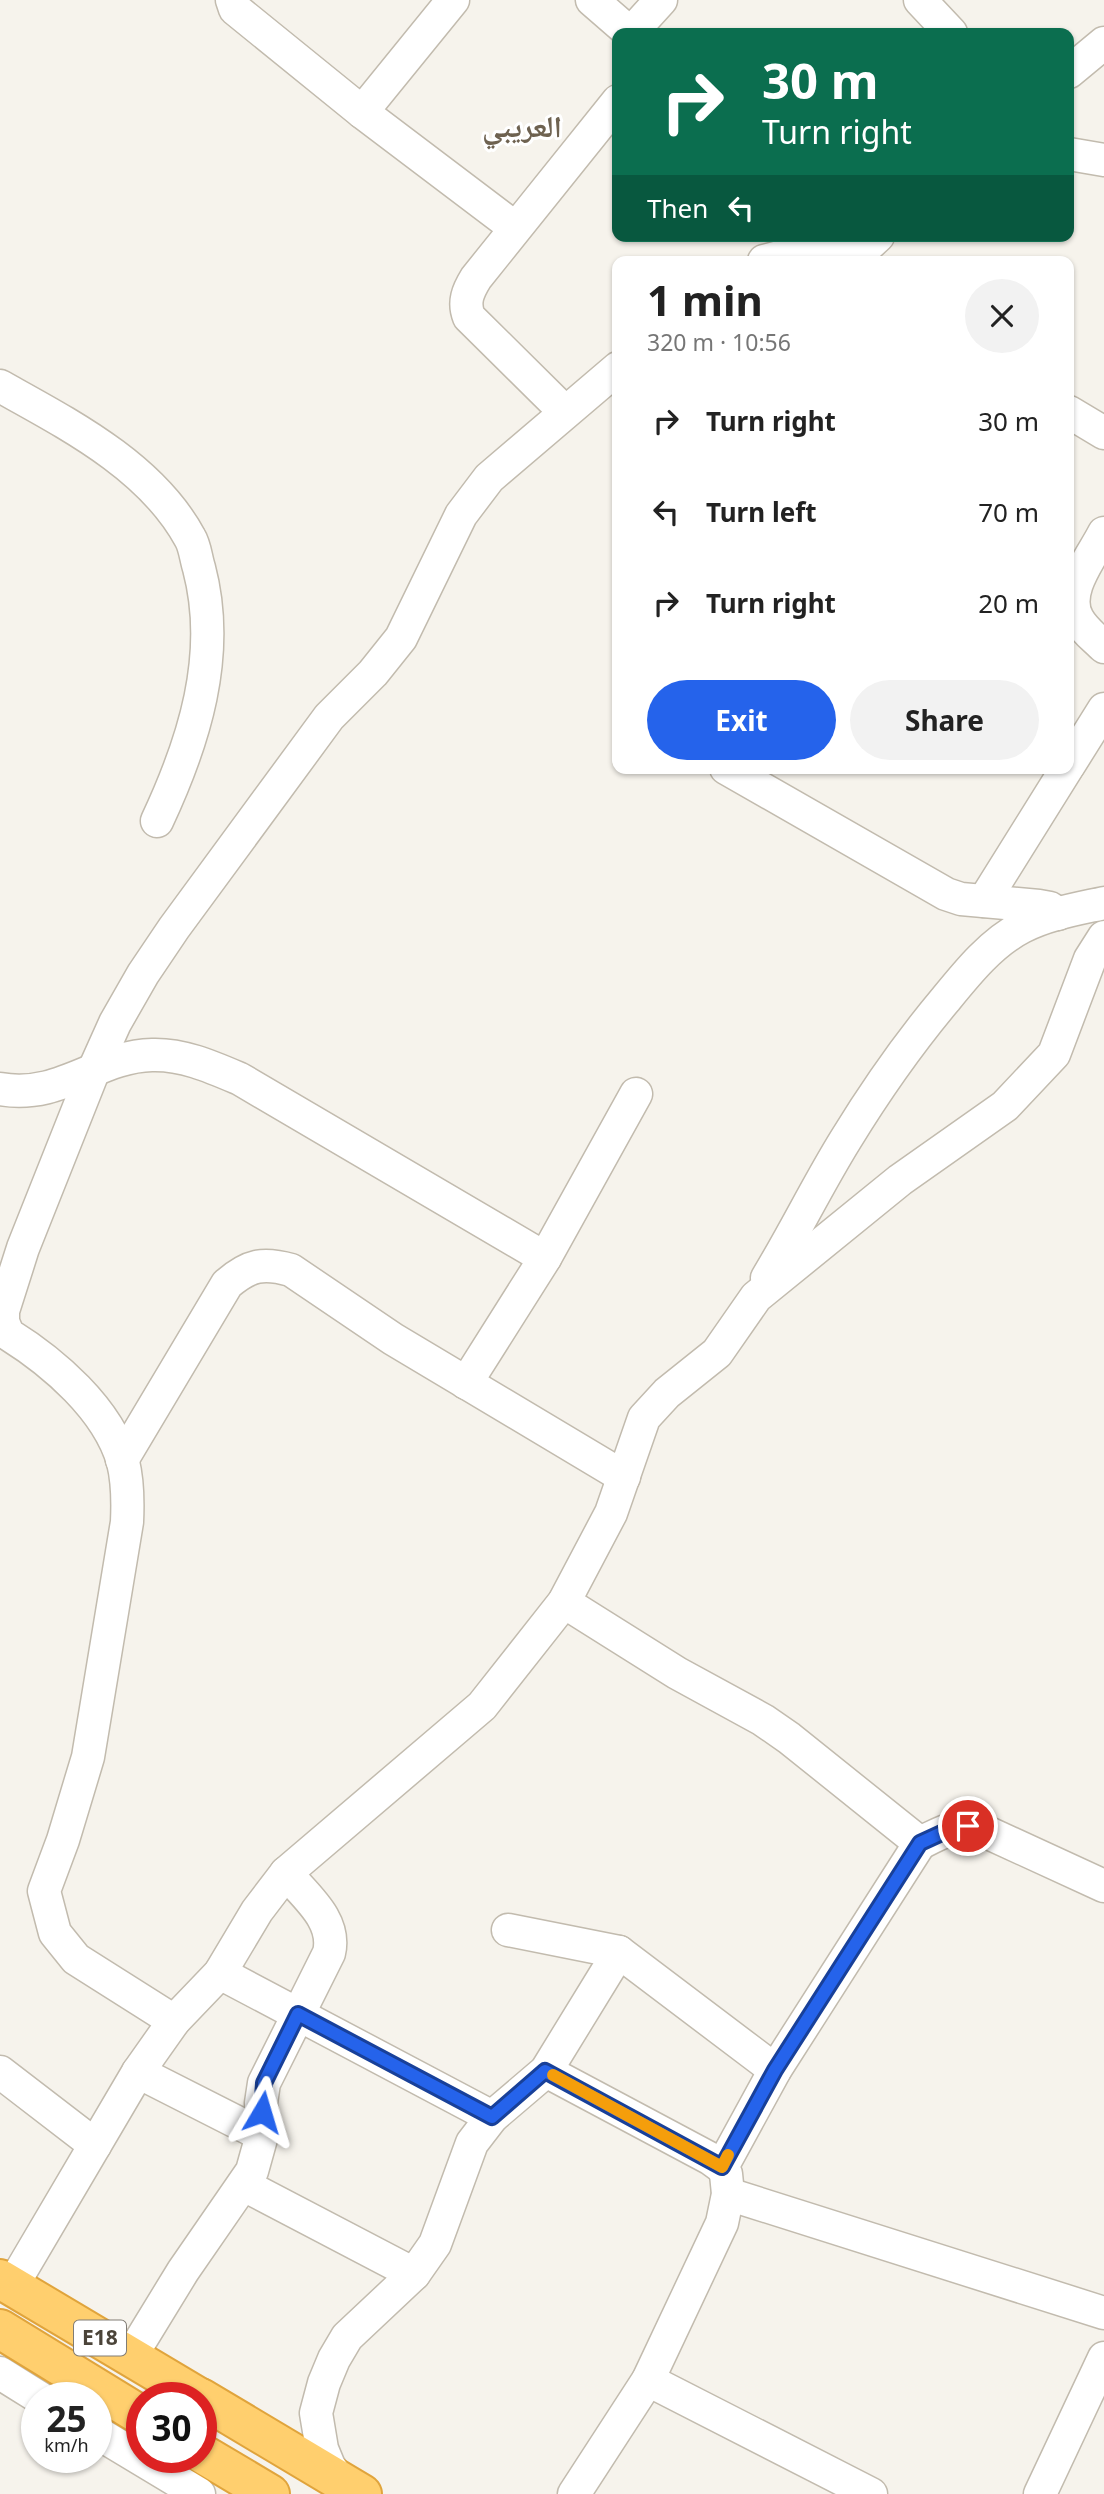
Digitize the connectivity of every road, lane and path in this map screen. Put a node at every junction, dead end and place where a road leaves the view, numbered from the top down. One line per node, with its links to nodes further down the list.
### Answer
1 (232, 0): 12 (street)
2 (453, 0): 12 (street)
3 (592, 0): 6 (street)
4 (661, 0): 7 (street)
5 (920, 0): 8 (street)
6 (625, 28)
7 (636, 28)
8 (946, 28)
9 (1104, 43): 10 (street)
10 (1074, 68)
11 (612, 108): 15 (street)
12 (362, 112): 15 (street)
13 (1074, 155): 14 (street)
14 (1104, 160)
15 (514, 228): 20 (street)
16 (868, 245): 17 (street)
17 (783, 256)
18 (612, 373): 20 (street)
19 (0, 386): 31 (street)
20 (565, 412): 36 (street)
21 (1074, 415): 22 (street)
22 (1104, 433)
23 (1104, 533): 24 (street)
24 (1074, 589)
25 (1074, 611): 26 (street)
26 (1104, 647)
27 (1104, 709): 28 (street)
28 (1074, 756)
29 (736, 774): 32 (street)
30 (1063, 774): 32 (street)
31 (157, 821)
32 (984, 901): 34 (street)
33 (1104, 903): 34 (street)
34 (1058, 914): 41 (street)
35 (1104, 937): 41 (street)
36 (93, 1072): 37 (street); 39 (street); 40 (street)
37 (0, 1089)
38 (636, 1094): 40 (street)
39 (11, 1245): 43 (street)
40 (545, 1258): 42 (street)
41 (756, 1297): 44 (street)
42 (466, 1383): 43 (street); 44 (street)
43 (122, 1460): 53 (street)
44 (624, 1477): 45 (street)
45 (564, 1602): 46 (street); 47 (street)
46 (920, 1843): 48 (street); 54 (street)
47 (286, 1872): 51 (street); 52 (street)
48 (1104, 1886)
49 (508, 1930): 50 (street)
50 (619, 1952): 54 (street); 56 (street)
51 (220, 1973): 52 (street); 53 (street)
52 (298, 2014): 58 (street); 59 (street)
53 (174, 2021): 55 (street)
54 (775, 2070): 61 (street)
55 (138, 2071): 59 (street); 60 (street)
56 (545, 2071): 58 (street); 61 (street)
57 (0, 2072): 60 (street)
58 (492, 2117): 63 (street)
59 (262, 2135): 62 (street)
60 (95, 2146): 64 (street)
61 (725, 2180): 65 (street); 70 (street)
62 (244, 2185): 63 (street); 67 (street)
63 (414, 2274): 75 (street)
64 (6, 2283): 67 (highway, E18)
65 (1104, 2313)
66 (0, 2329): 73 (highway, E18)
67 (131, 2357): 71 (highway, E18)
68 (1104, 2358): 84 (street)
69 (0, 2373): 72 (street)
70 (648, 2380): 82 (street); 83 (street)
71 (174, 2382)
72 (21, 2386)
73 (126, 2406)
74 (217, 2407): 76 (highway, E18)
75 (316, 2413): 76 (street); 79 (street)
76 (262, 2434): 79 (highway, E18)
77 (112, 2442): 80 (street)
78 (217, 2463): 81 (highway)
79 (350, 2487)
80 (199, 2494)
81 (270, 2494)
82 (574, 2494)
83 (871, 2494)
84 (1040, 2494)

